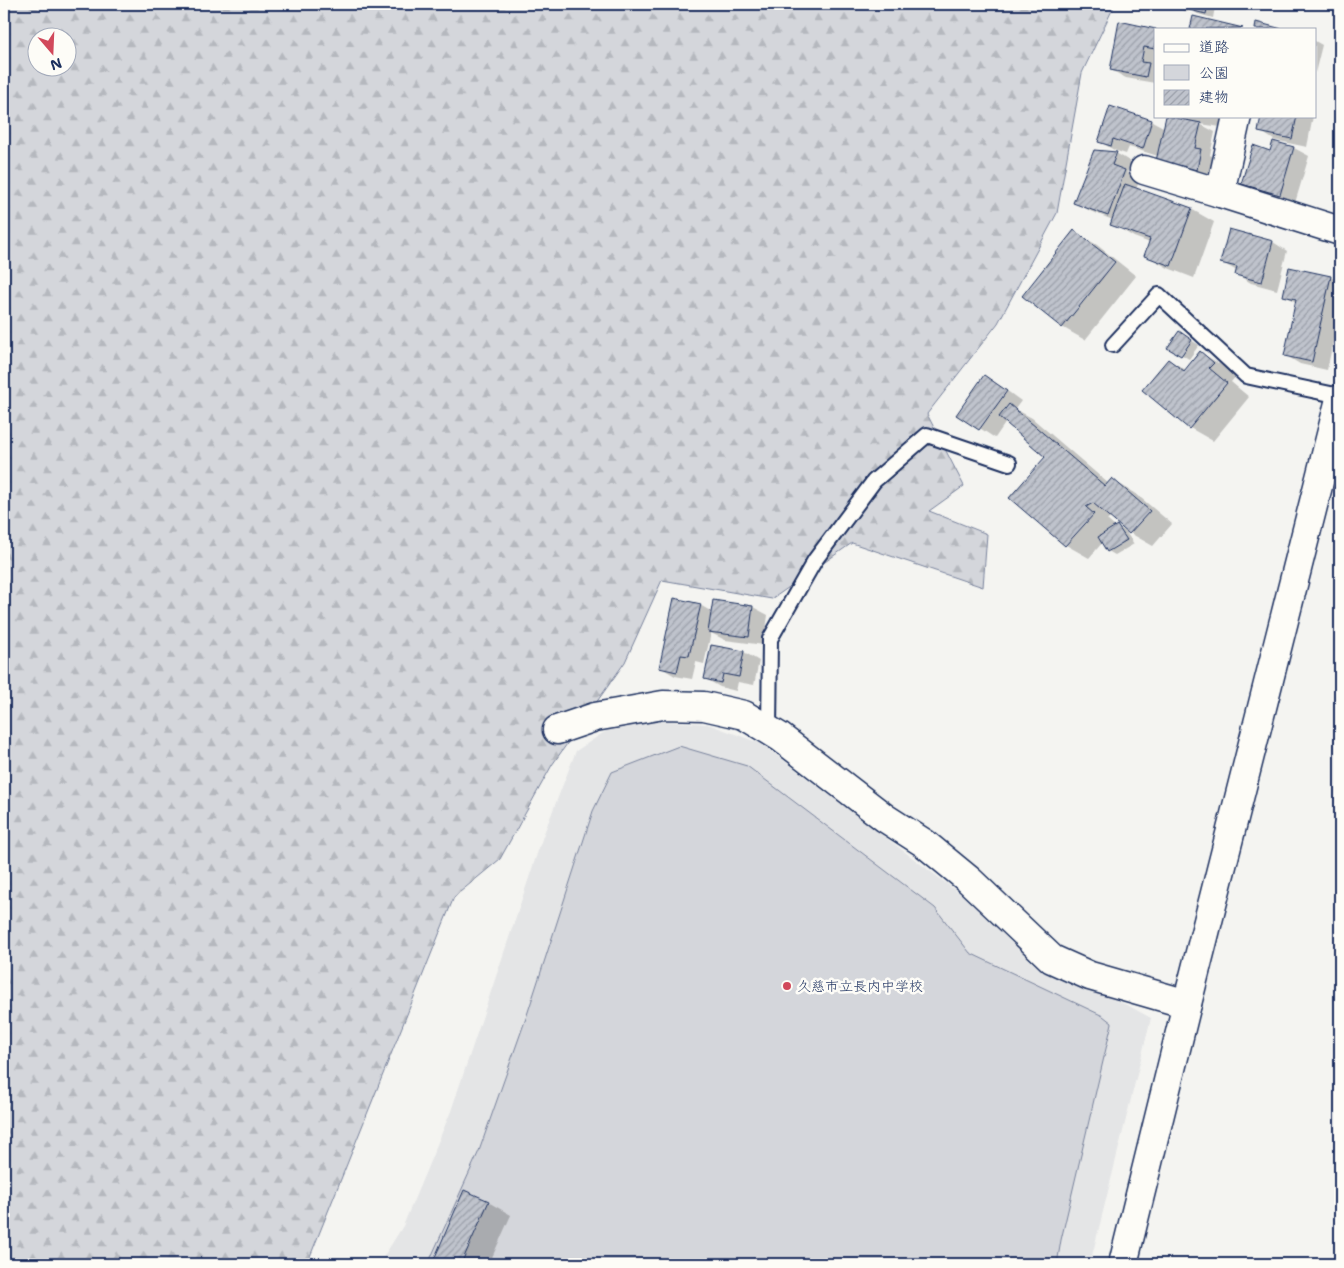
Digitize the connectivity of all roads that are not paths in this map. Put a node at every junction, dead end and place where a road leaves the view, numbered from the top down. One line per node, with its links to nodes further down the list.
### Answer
1 (1237, 118): 3 (street)
2 (1144, 170): 3 (street)
3 (1220, 193): 4 (street)
4 (1340, 231)
5 (1113, 345): 6 (lane)
6 (1340, 397): 10 (street)
7 (1009, 463): 9 (lane)
8 (557, 730): 9 (street)
9 (769, 730): 10 (street)
10 (1187, 1004): 11 (street)
11 (1123, 1264)

